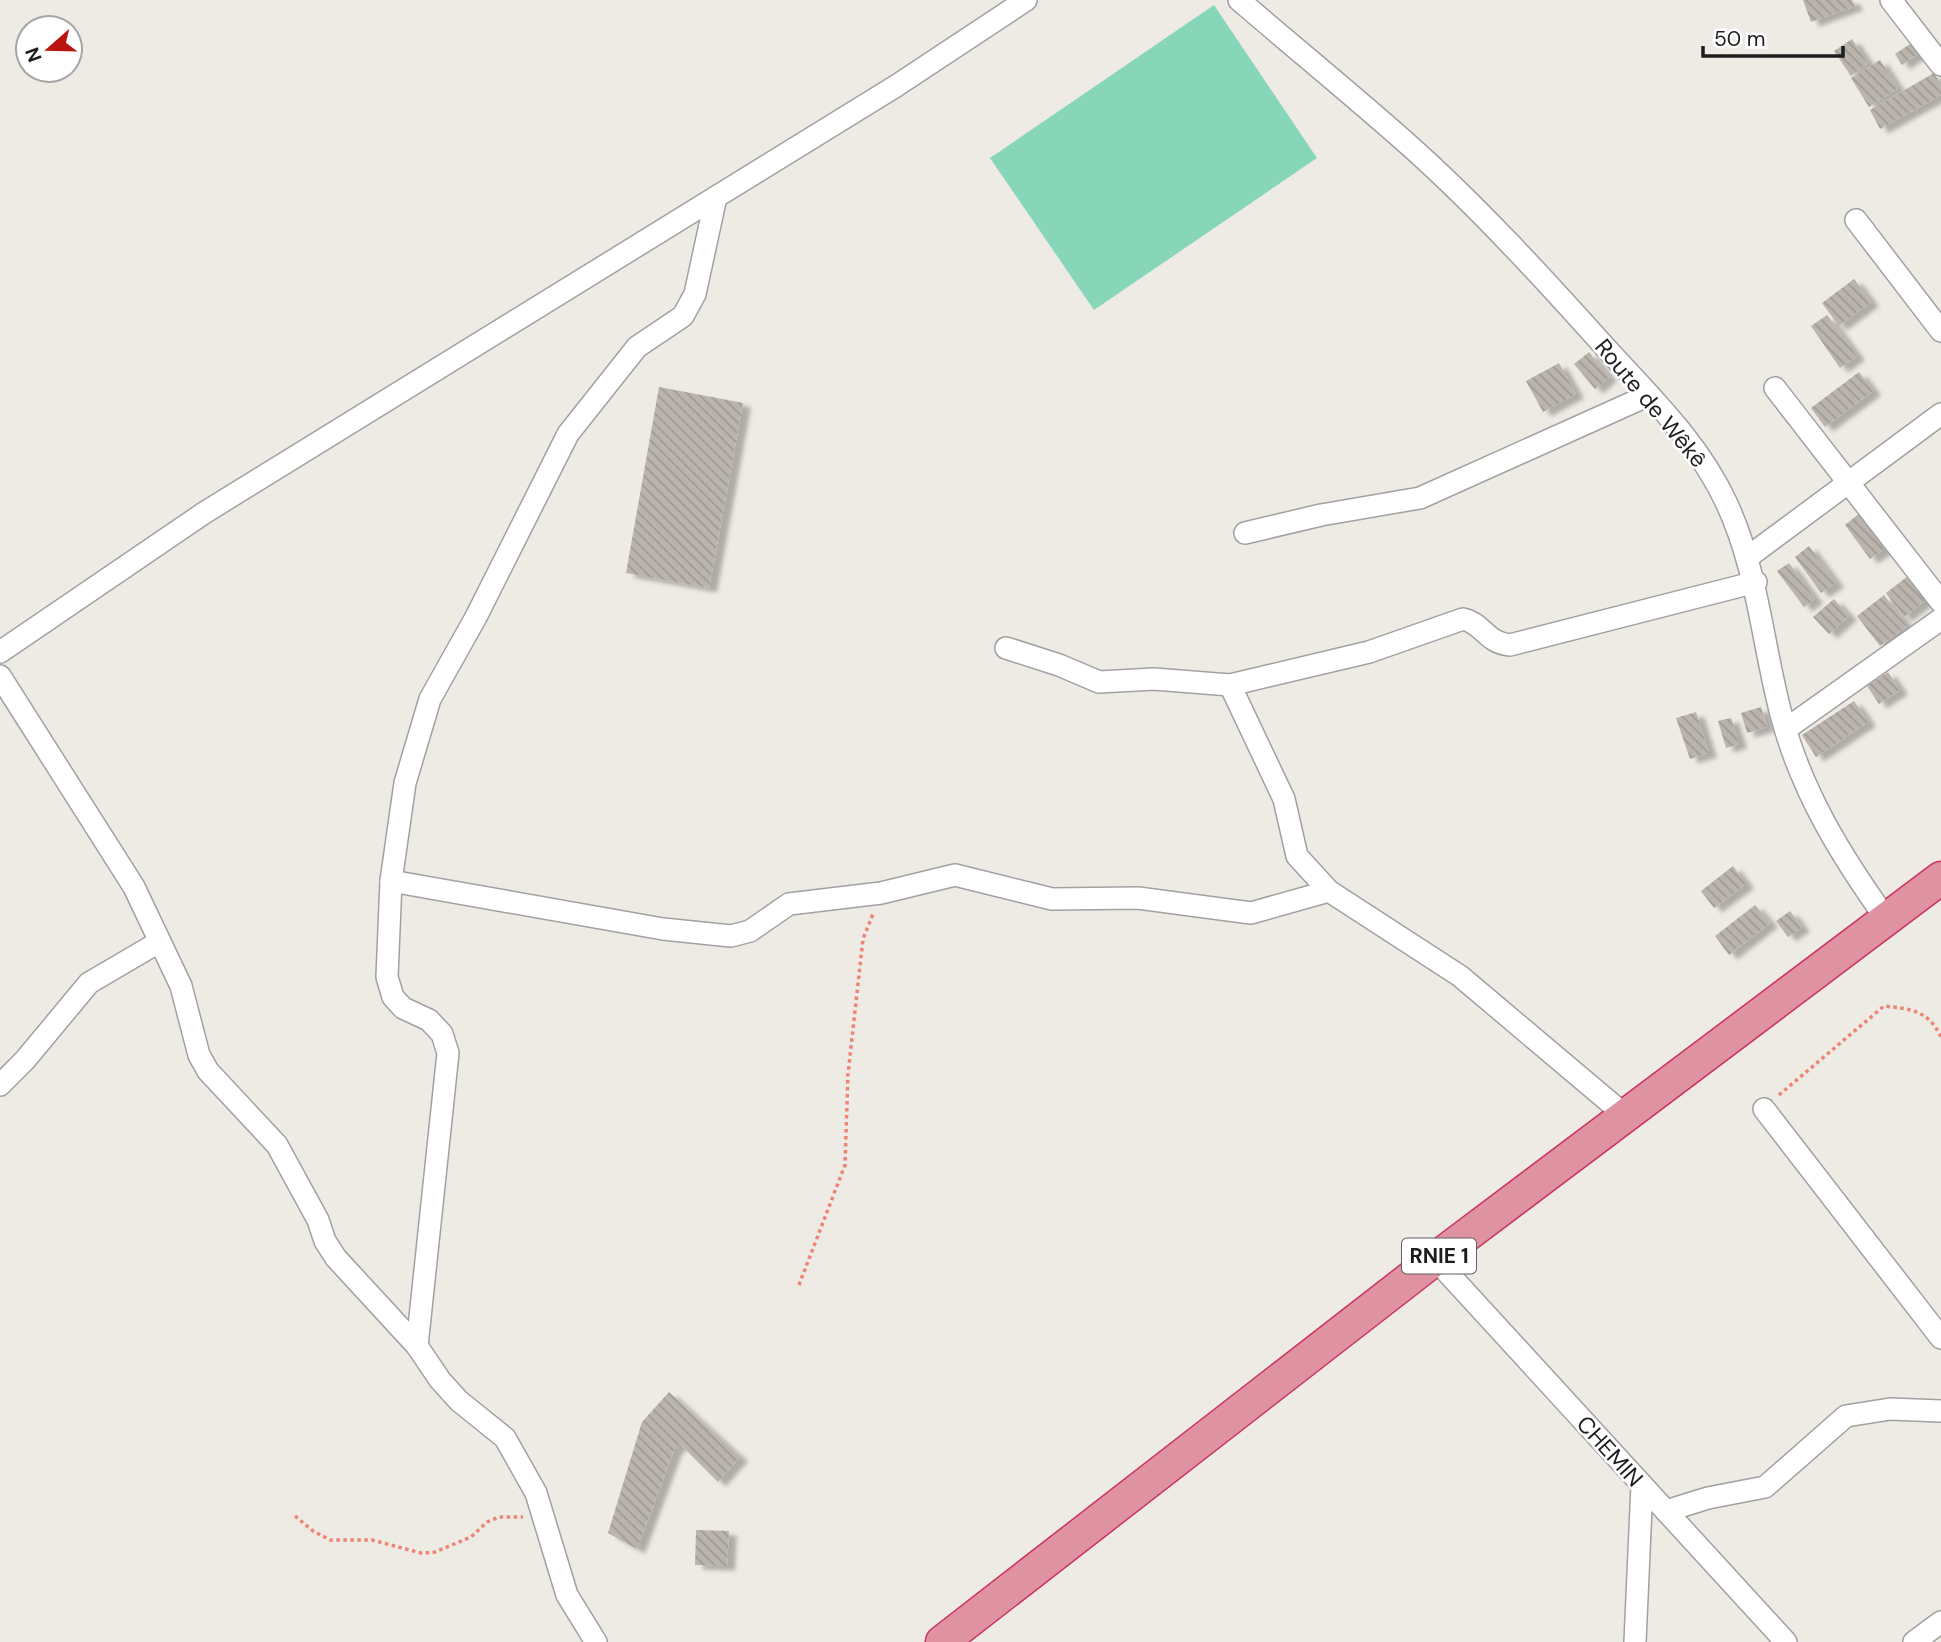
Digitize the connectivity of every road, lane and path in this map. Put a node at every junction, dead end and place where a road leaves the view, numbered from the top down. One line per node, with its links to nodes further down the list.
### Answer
1 (1026, 0): 5 (street)
2 (1239, 0): 9 (street, Route de Wêkê)
3 (1891, 0): 4 (street)
4 (1941, 65)
5 (716, 197): 18 (street); 23 (street)
6 (1856, 220): 7 (street)
7 (1941, 331)
8 (1775, 388): 11 (street)
9 (1650, 395): 12 (street); 13 (street, Route de Wêkê)
10 (1941, 414): 11 (street)
11 (1849, 483): 13 (street); 15 (street)
12 (1245, 533)
13 (1748, 557): 14 (street, Route de Wêkê)
14 (1756, 582): 20 (street); 21 (street, Route de Wêkê)
15 (1941, 602)
16 (1941, 619): 21 (street)
17 (1006, 648): 20 (street)
18 (0, 652)
19 (0, 676): 27 (street)
20 (1230, 685): 24 (street)
21 (1786, 729): 26 (street, Route de Wêkê)
22 (1941, 878): 26 (highway, RNIE 1)
23 (391, 881): 25 (street); 35 (street)
24 (1329, 891): 25 (street); 31 (street)
25 (881, 892): 33 (path)
26 (1887, 920): 31 (highway, RNIE 1)
27 (159, 942): 29 (street); 35 (street)
28 (1941, 1037): 30 (path)
29 (0, 1085)
30 (1764, 1109): 34 (street)
31 (1626, 1116): 32 (highway, RNIE 1)
32 (1435, 1259): 37 (street, CHEMIN); 43 (highway, RNIE 1)
33 (799, 1286)
34 (1941, 1338)
35 (416, 1346): 40 (street)
36 (1941, 1411): 38 (street)
37 (1642, 1485): 38 (street, CHEMIN); 44 (street)
38 (1666, 1511): 45 (street, CHEMIN)
39 (295, 1516): 40 (path)
40 (542, 1517): 42 (street)
41 (1941, 1622): 46 (street)
42 (596, 1642)
43 (942, 1642)
44 (1636, 1642)
45 (1786, 1642)
46 (1914, 1642)

